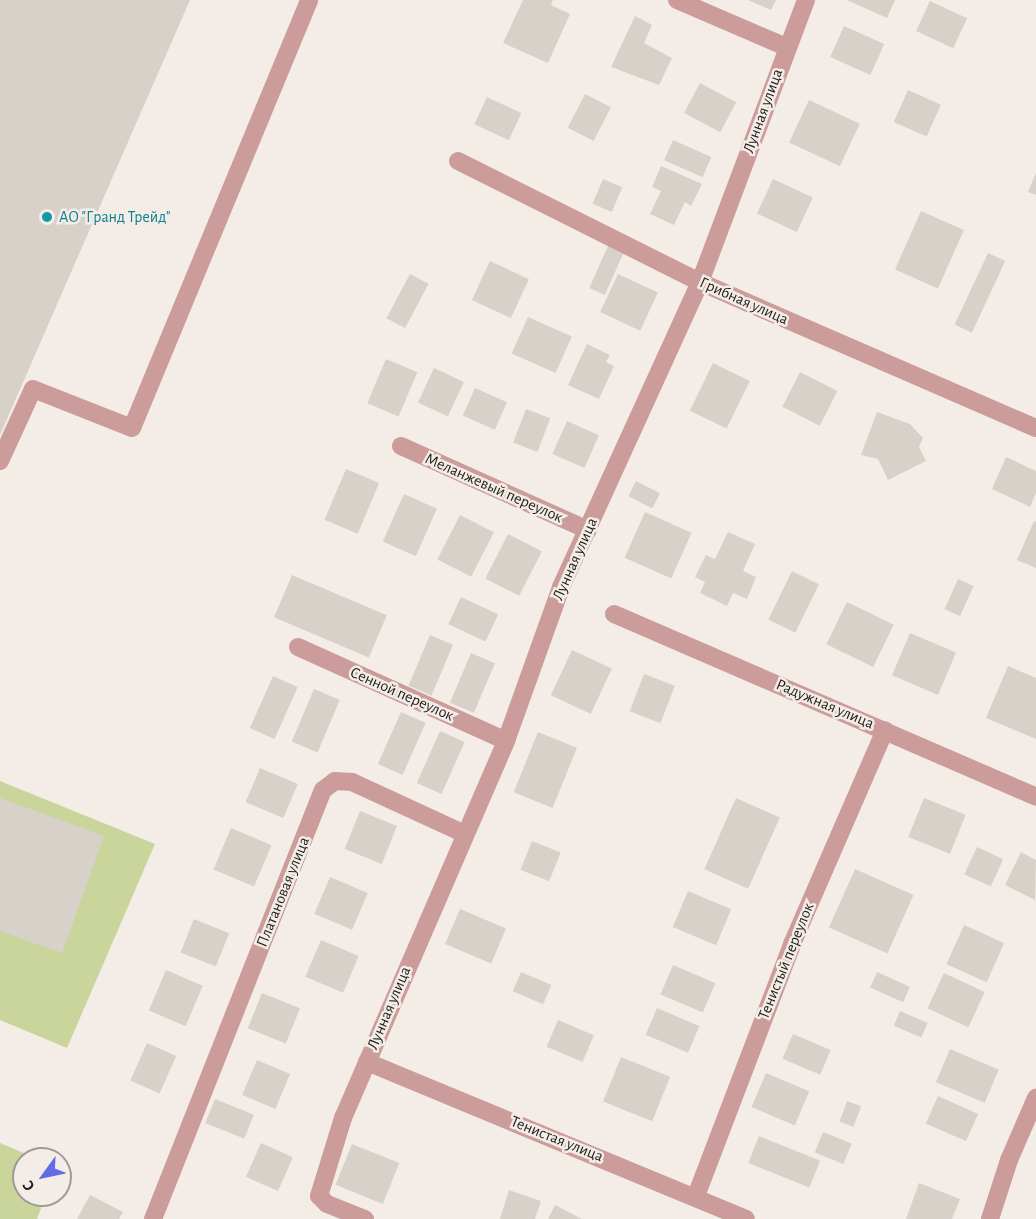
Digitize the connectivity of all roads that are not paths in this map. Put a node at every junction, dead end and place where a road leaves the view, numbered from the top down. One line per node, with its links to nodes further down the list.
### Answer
1 (309, 0): 9 (street)
2 (676, 0): 4 (street)
3 (806, 0): 4 (street, Лунная улица)
4 (786, 47): 6 (street, Лунная улица)
5 (458, 161): 6 (street, Грибная улица)
6 (700, 282): 7 (street, Грибная улица); 10 (street, Лунная улица)
7 (1036, 428)
8 (401, 446): 10 (street, Меланжевый переулок)
9 (0, 462)
10 (588, 530): 14 (street, Лунная улица)
11 (614, 614): 13 (street, Радужная улица)
12 (298, 647): 14 (street, Сенной переулок)
13 (885, 730): 15 (street, Радужная улица); 19 (street, Тенистый переулок)
14 (506, 741): 16 (street, Лунная улица)
15 (1036, 797)
16 (465, 834): 17 (street, Лунная улица); 20 (street, Платановая улица)
17 (367, 1062): 19 (street, Тенистая улица); 21 (street, Лунная улица)
18 (1036, 1098): 23 (street)
19 (696, 1196): 22 (street, Тенистая улица)
20 (153, 1219)
21 (365, 1219)
22 (746, 1219)
23 (990, 1219)

